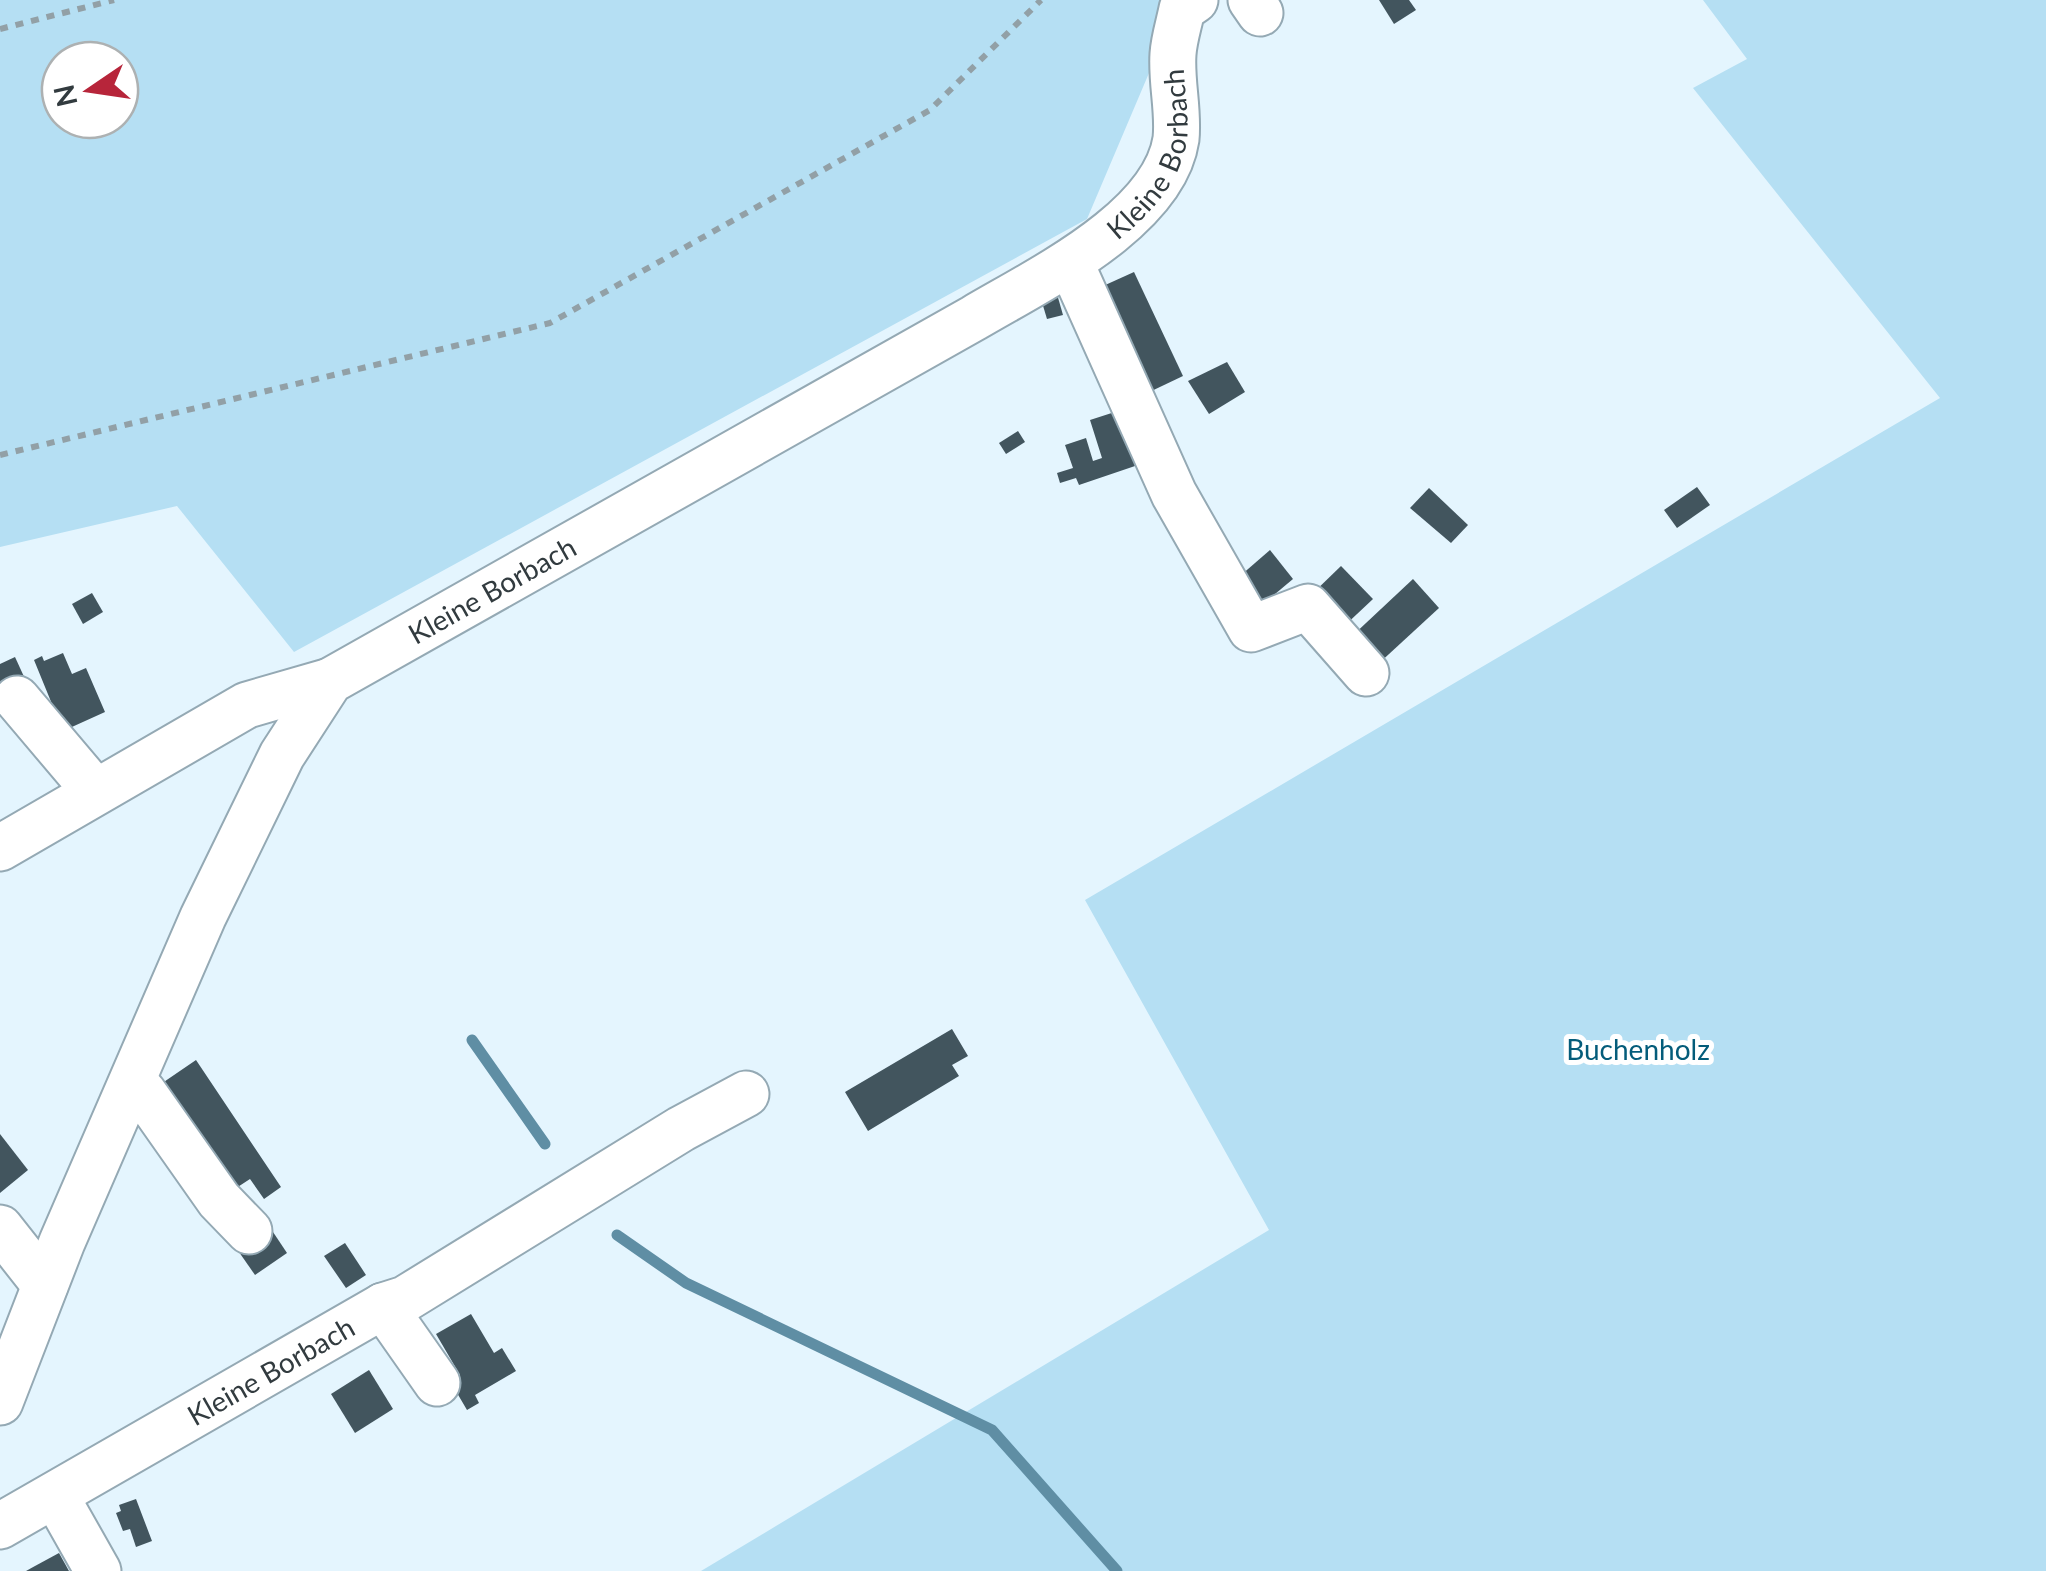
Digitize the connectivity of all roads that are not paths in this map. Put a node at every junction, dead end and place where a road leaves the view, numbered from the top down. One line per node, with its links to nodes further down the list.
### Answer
1 (1195, 0): 2 (street, Kleine Borbach)
2 (1070, 262): 3 (street); 4 (street, Kleine Borbach)
3 (1366, 673)
4 (330, 680): 6 (street); 8 (street, Kleine Borbach)
5 (17, 699): 6 (street)
6 (94, 790): 7 (street)
7 (0, 848)
8 (131, 1088): 11 (street); 12 (street, Kleine Borbach)
9 (746, 1094): 13 (street, Kleine Borbach)
10 (0, 1228): 12 (street)
11 (249, 1231)
12 (45, 1285): 15 (street, Kleine Borbach)
13 (383, 1306): 14 (street); 16 (street, Kleine Borbach)
14 (418, 1376)
15 (0, 1402)
16 (56, 1495): 17 (street, Kleine Borbach); 18 (street)
17 (0, 1526)
18 (98, 1571)

